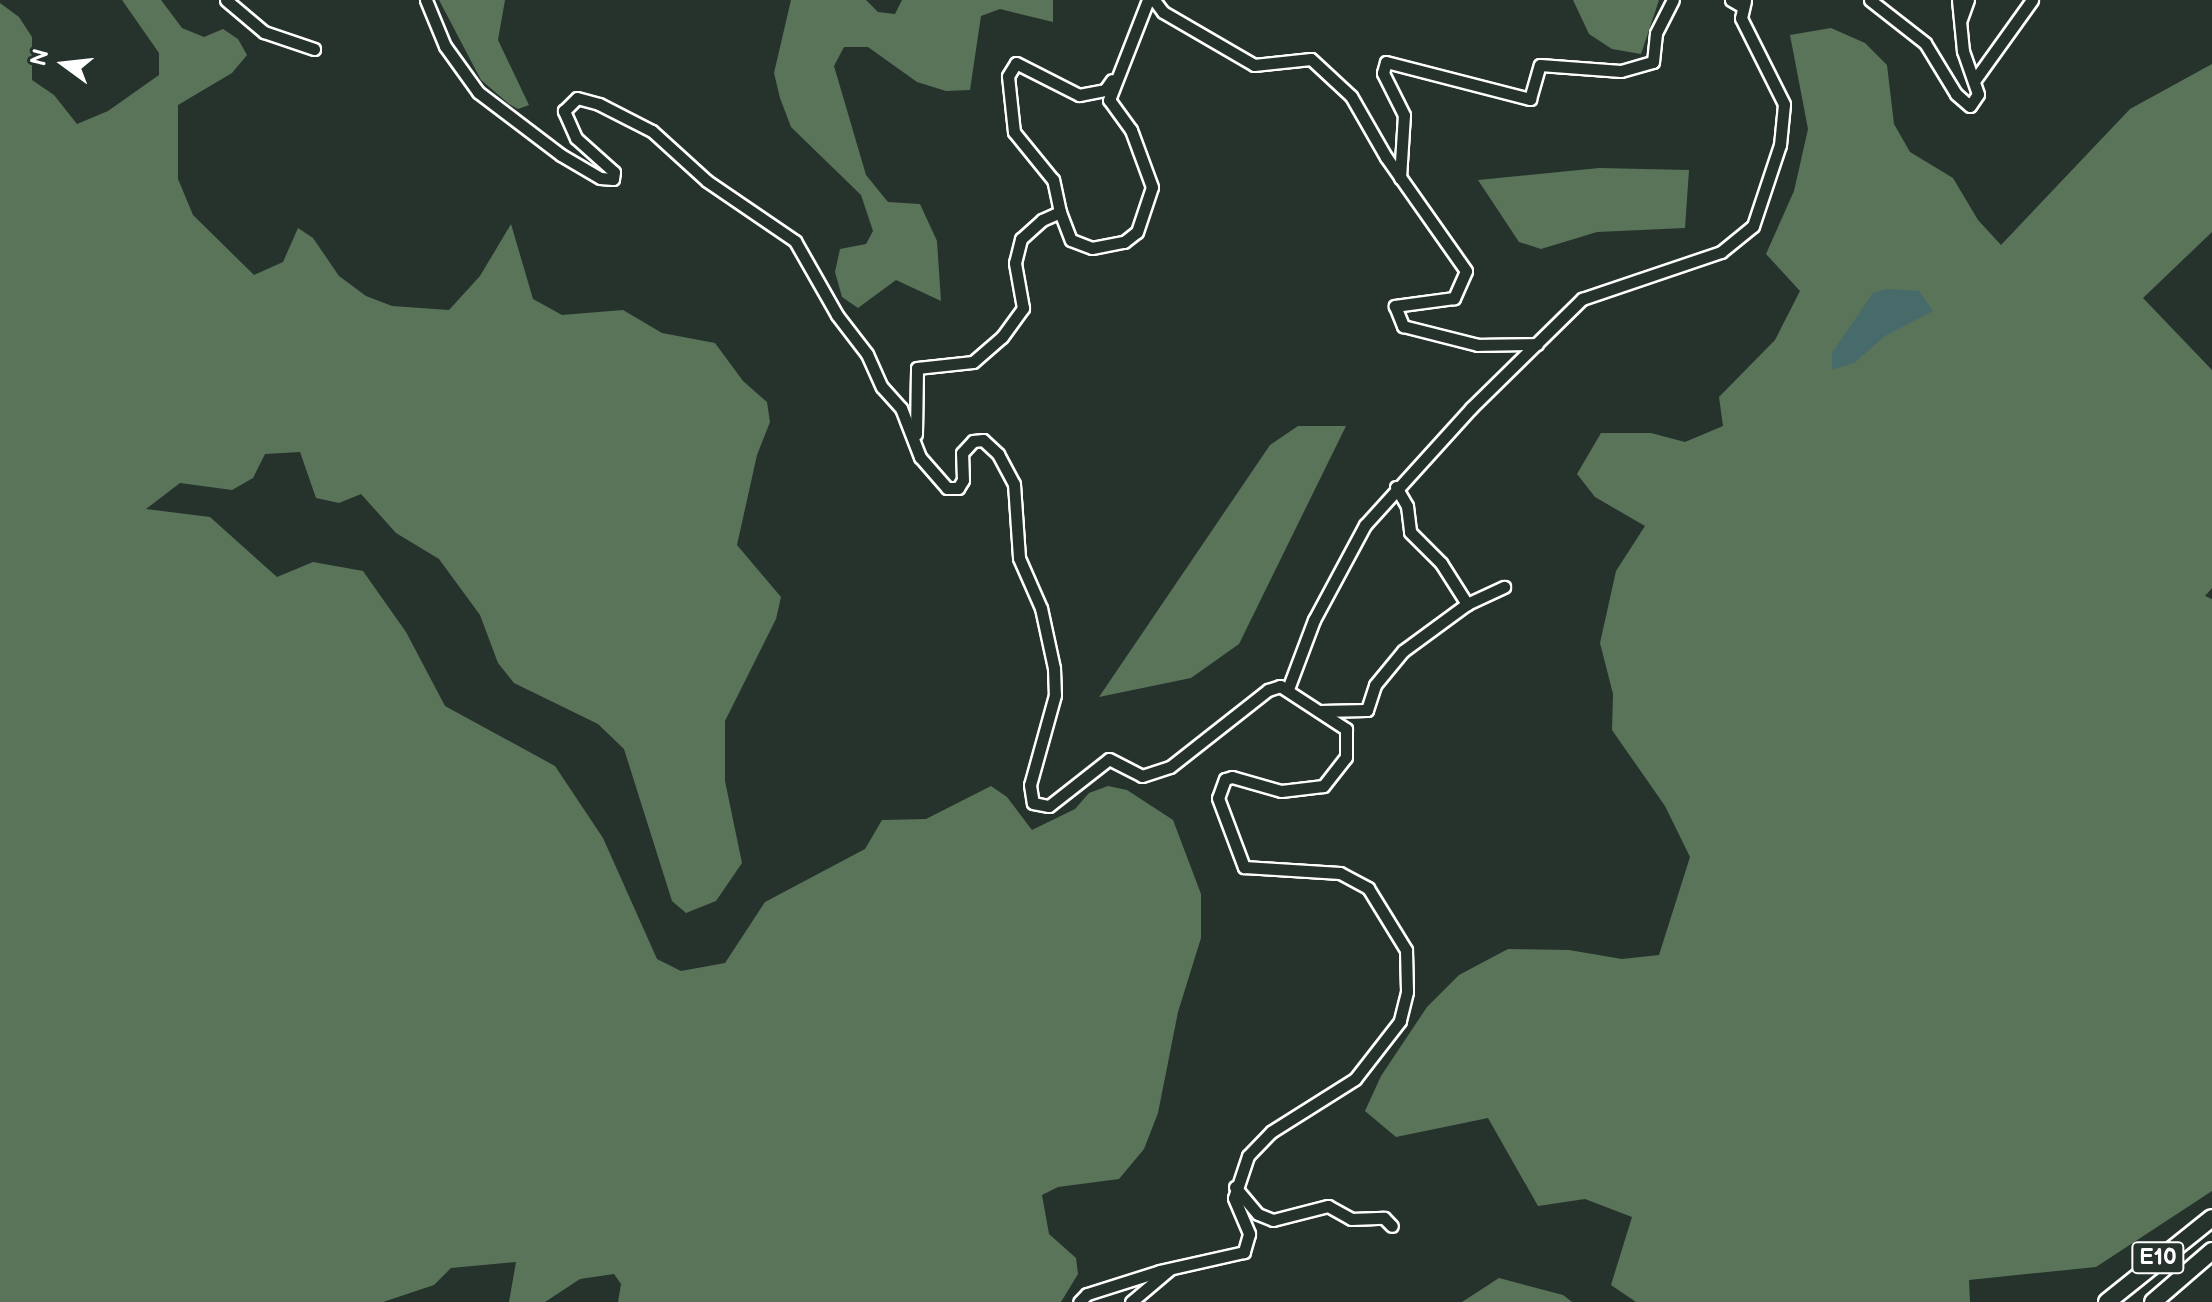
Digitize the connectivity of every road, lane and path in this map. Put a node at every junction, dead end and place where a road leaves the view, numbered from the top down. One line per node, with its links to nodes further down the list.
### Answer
1 (226, 0): 12 (street)
2 (426, 0): 18 (street)
3 (1151, 0): 13 (street); 15 (street)
4 (1673, 0): 15 (street)
5 (1731, 0): 10 (street)
6 (1870, 0): 14 (street)
7 (1958, 0): 11 (street)
8 (1968, 0): 11 (street)
9 (2032, 0): 14 (street)
10 (1744, 3): 17 (street)
11 (1959, 24): 14 (street)
12 (314, 49)
13 (1113, 80): 16 (street); 16 (street)
14 (1974, 81)
15 (1400, 178): 17 (street)
16 (1060, 212): 18 (street)
17 (1537, 344): 19 (street)
18 (914, 446): 22 (street)
19 (1396, 487): 21 (street); 22 (street)
20 (1504, 587): 21 (street)
21 (1467, 604): 23 (street)
22 (1288, 689): 23 (street)
23 (1319, 711): 24 (street)
24 (1235, 1187): 26 (street); 28 (street)
25 (2212, 1218): 31 (highway, E10)
26 (1392, 1226)
27 (2212, 1251): 32 (highway, E10)
28 (1170, 1268): 29 (street); 30 (street)
29 (1079, 1302)
30 (1131, 1302)
31 (2107, 1302)
32 (2153, 1302)

